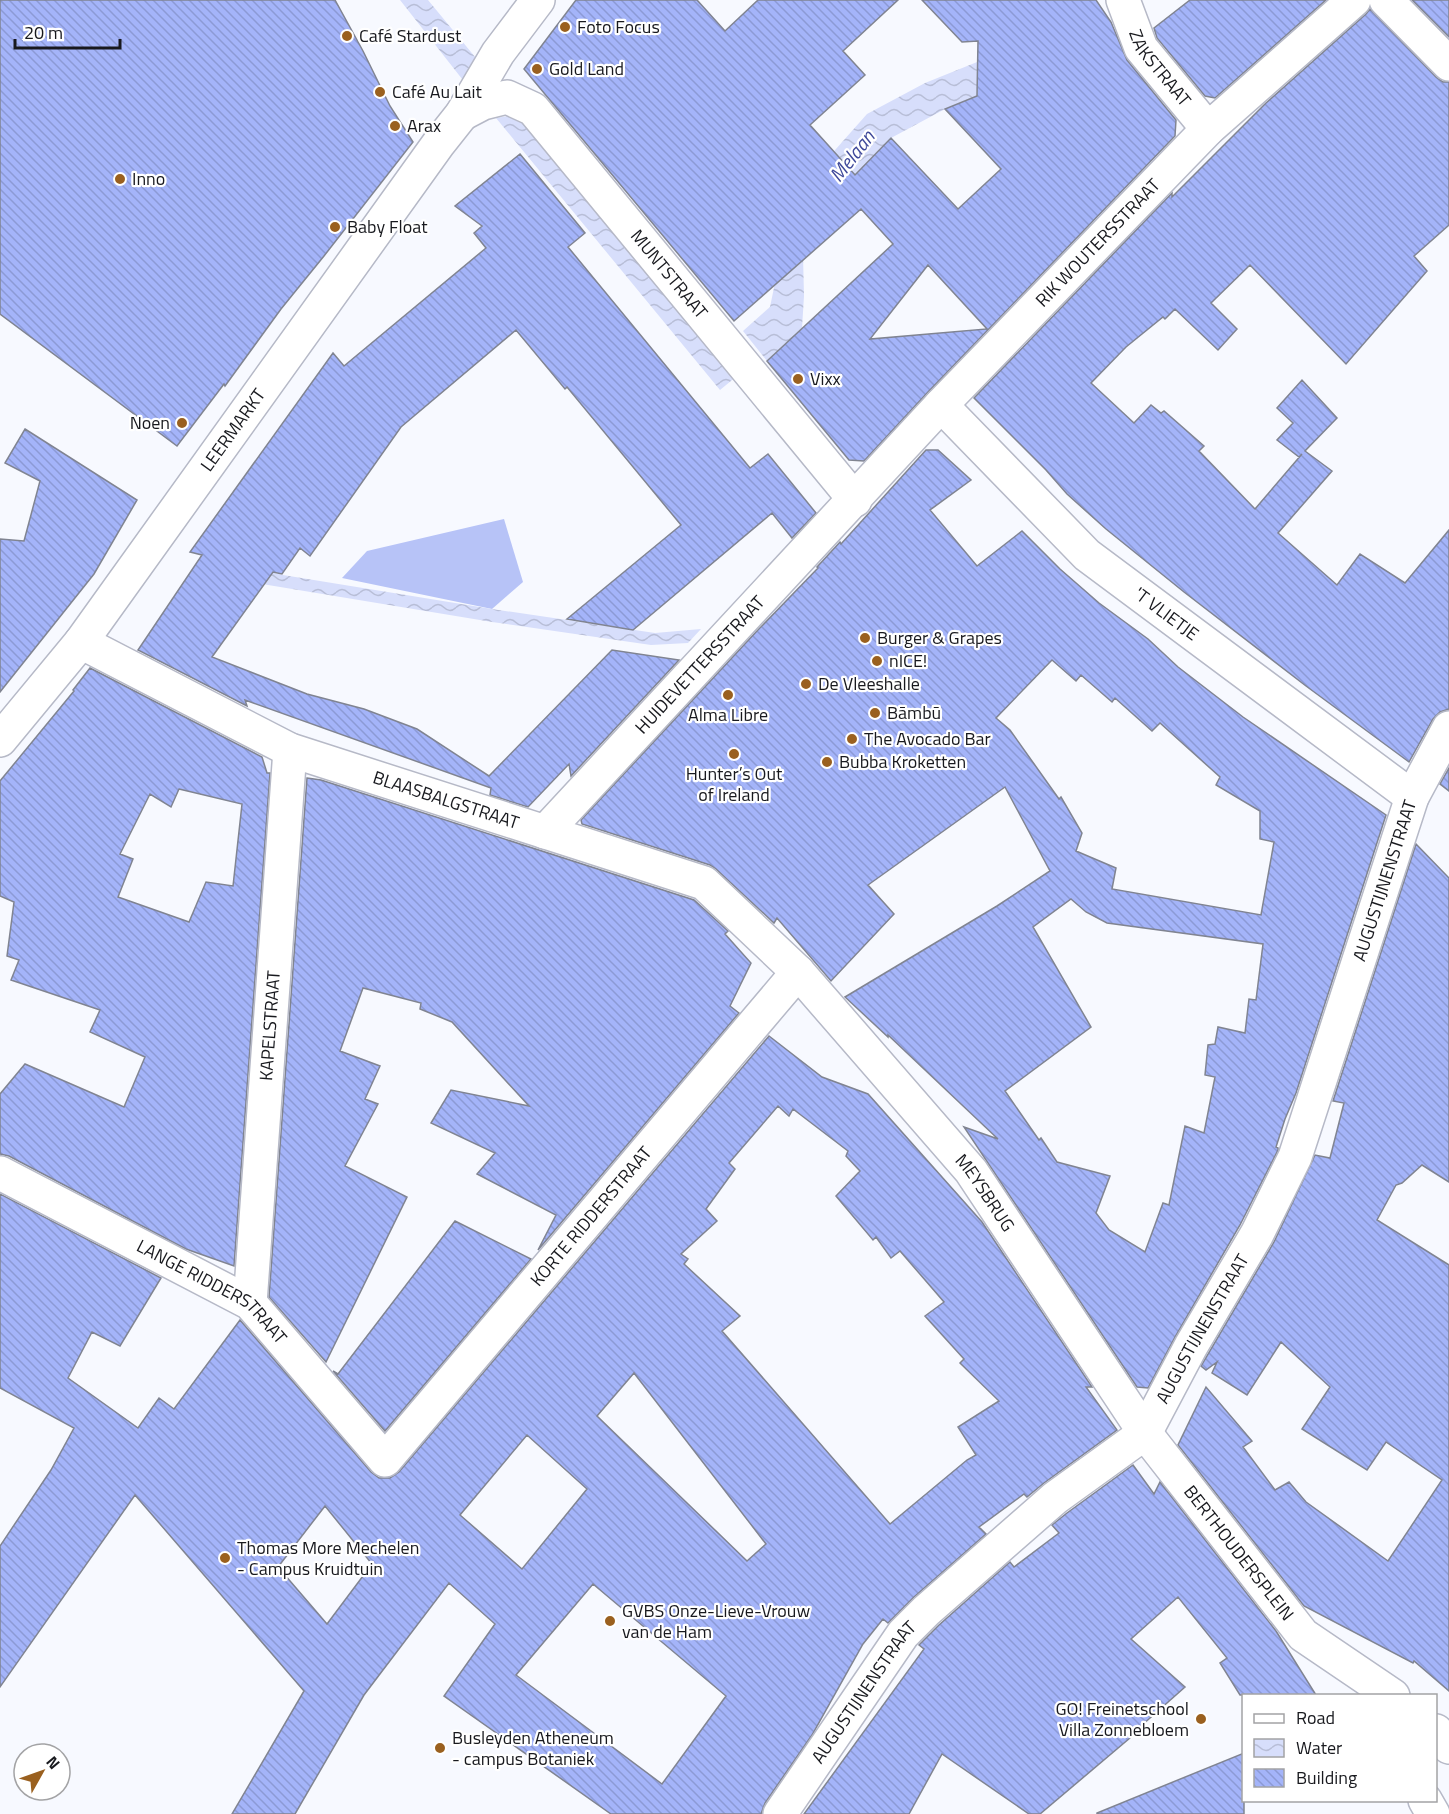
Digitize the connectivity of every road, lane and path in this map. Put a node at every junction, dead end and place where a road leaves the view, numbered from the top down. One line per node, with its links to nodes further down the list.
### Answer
1 (538, 0): 6 (street, LEERMARKT)
2 (1123, 0): 7 (street, ZAKSTRAAT)
3 (1354, 0): 7 (street, RIK WOUTERSSTRAAT)
4 (1386, 0): 5 (street)
5 (1449, 64)
6 (462, 114): 9 (street, MUNTSTRAAT); 10 (street, LEERMARKT)
7 (1208, 129): 8 (street, RIK WOUTERSSTRAAT)
8 (941, 405): 9 (street, RIK WOUTERSSTRAAT); 14 (street, 'T VLIETJE)
9 (855, 500): 15 (street, HUIDEVETTERSSTRAAT)
10 (81, 642): 12 (street, LEERMARKT); 13 (street, BLAASBALGSTRAAT)
11 (1449, 728): 14 (street, AUGUSTIJNENSTRAAT)
12 (0, 740)
13 (290, 750): 15 (street, BLAASBALGSTRAAT); 18 (street, KAPELSTRAAT)
14 (1412, 797): 19 (street, AUGUSTIJNENSTRAAT)
15 (546, 832): 16 (street, BLAASBALGSTRAAT)
16 (798, 972): 19 (street, MEYSBRUG); 20 (street, KORTE RIDDERSTRAAT)
17 (0, 1173): 18 (street, LANGE RIDDERSTRAAT)
18 (250, 1303): 20 (street, LANGE RIDDERSTRAAT)
19 (1145, 1433): 21 (street, BERTHOUDERSPLEIN); 26 (street, AUGUSTIJNENSTRAAT)
20 (385, 1460)
21 (1343, 1662): 22 (street, BERTHOUDERSPLEIN); 23 (street, BERTHOUDERSPLEIN)
22 (1362, 1694)
23 (1392, 1694)
24 (1437, 1732): 25 (street)
25 (1449, 1747)
26 (780, 1814)

